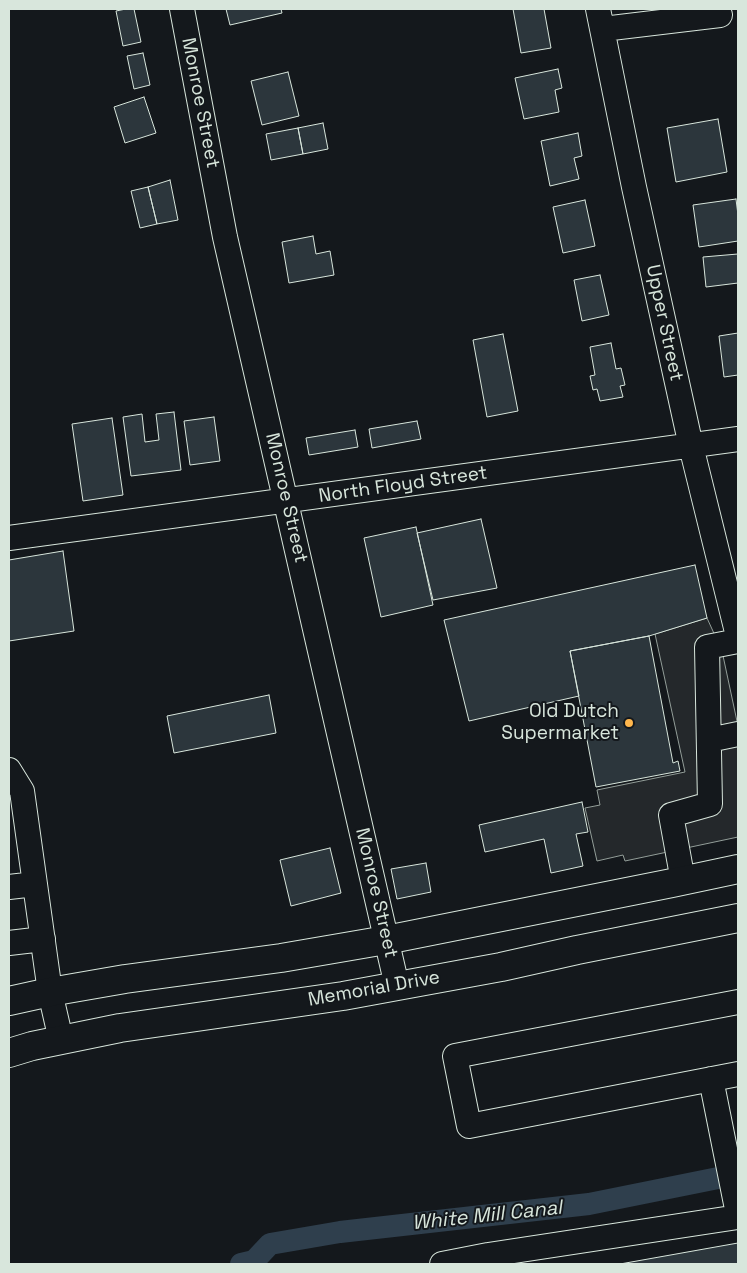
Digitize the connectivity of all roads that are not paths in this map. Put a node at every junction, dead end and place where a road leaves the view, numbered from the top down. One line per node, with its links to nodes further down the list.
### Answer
1 (182, 9): 6 (street, Monroe Street)
2 (720, 15): 3 (street)
3 (601, 19): 5 (street, Upper Street)
4 (738, 439): 5 (street, North Floyd Street)
5 (691, 446): 6 (street, North Floyd Street); 8 (street, Upper Street)
6 (286, 500): 7 (street, North Floyd Street); 20 (street, Monroe Street)
7 (9, 538)
8 (738, 636)
9 (738, 642): 11 (street)
10 (738, 734): 11 (street)
11 (709, 740): 15 (street)
12 (9, 770): 13 (street)
13 (18, 826): 16 (street)
14 (738, 869): 15 (main road)
15 (683, 881): 20 (main road)
16 (35, 884): 17 (street); 19 (street)
17 (9, 887)
18 (738, 918): 22 (main road, Memorial Drive)
19 (43, 939): 21 (street); 23 (street)
20 (386, 940): 22 (street, Monroe Street); 23 (main road)
21 (9, 943)
22 (397, 986): 26 (main road, Memorial Drive)
23 (50, 992): 24 (main road); 26 (street)
24 (9, 1001)
25 (738, 1002): 29 (street)
26 (61, 1040): 27 (main road, Memorial Drive)
27 (9, 1054)
28 (738, 1074): 29 (street)
29 (711, 1079): 30 (street)
30 (737, 1208): 31 (street)
31 (442, 1264)

